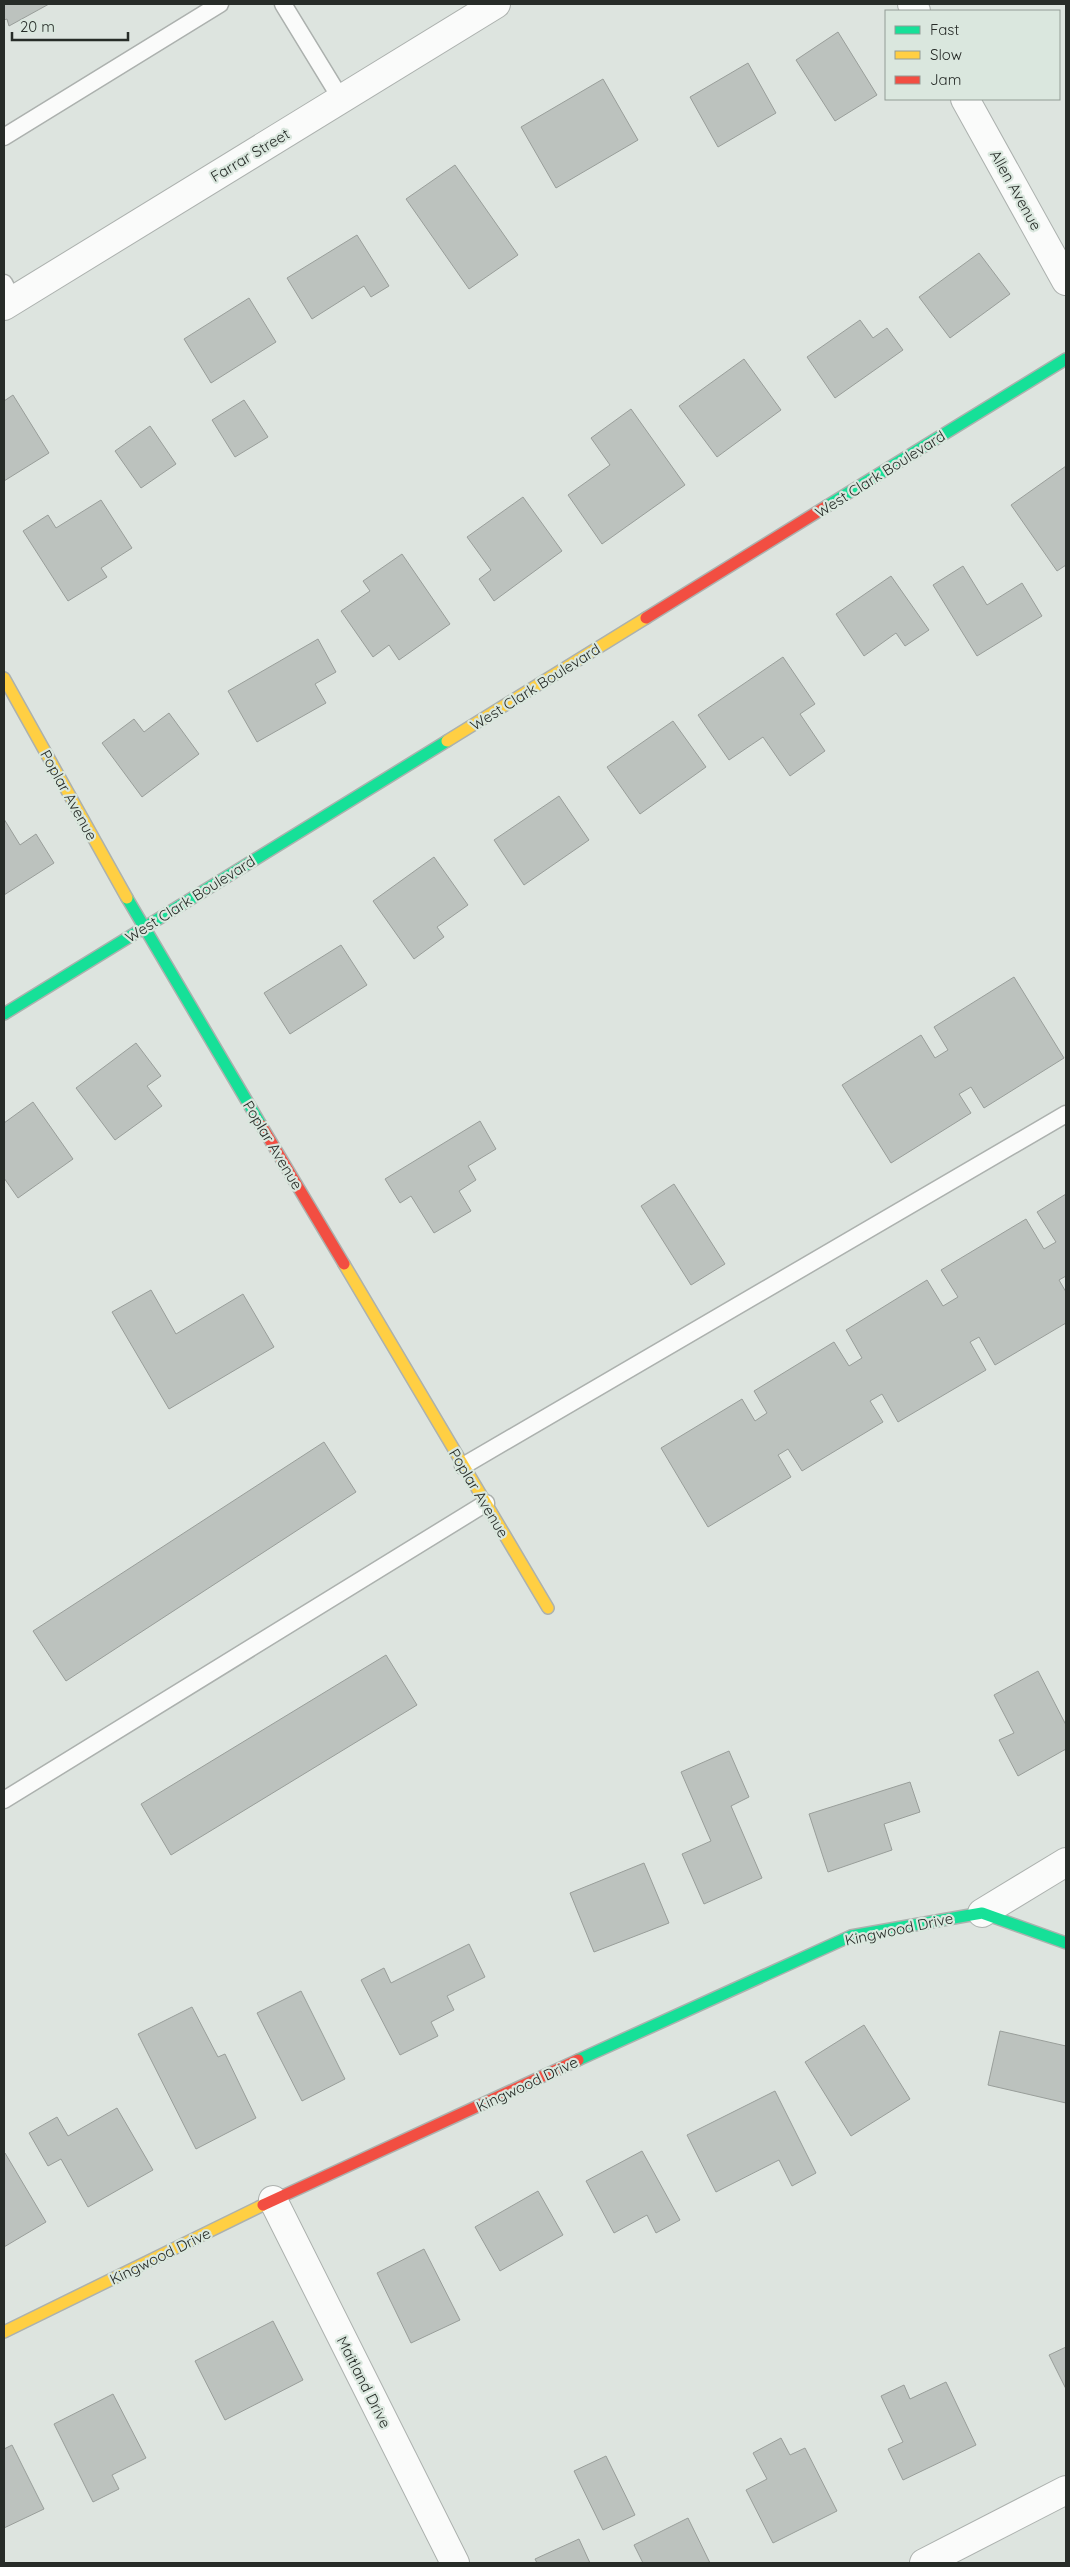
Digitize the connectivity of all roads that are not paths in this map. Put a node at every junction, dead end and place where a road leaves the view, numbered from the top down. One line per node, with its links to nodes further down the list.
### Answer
1 (220, 4): 6 (lane)
2 (284, 4): 4 (lane)
3 (496, 4): 4 (street, Farrar Street)
4 (341, 99): 8 (street, Farrar Street)
5 (966, 100): 7 (street, Allen Avenue)
6 (4, 137)
7 (1066, 280)
8 (7, 296)
9 (1066, 359): 11 (street, West Clark Boulevard)
10 (4, 678): 11 (street, Poplar Avenue)
11 (144, 928): 12 (street, West Clark Boulevard); 14 (street, Poplar Avenue)
12 (4, 1014)
13 (1066, 1114): 14 (lane)
14 (463, 1466): 15 (street, Poplar Avenue)
15 (486, 1504): 16 (street, Poplar Avenue); 17 (lane)
16 (548, 1608)
17 (4, 1800)
18 (1066, 1862): 19 (street)
19 (982, 1912): 20 (street); 21 (street, Kingwood Drive)
20 (1066, 1943)
21 (273, 2200): 22 (street, Kingwood Drive); 24 (street, Maitland Drive)
22 (4, 2332)
23 (1066, 2490): 25 (street)
24 (455, 2563)
25 (924, 2563)

